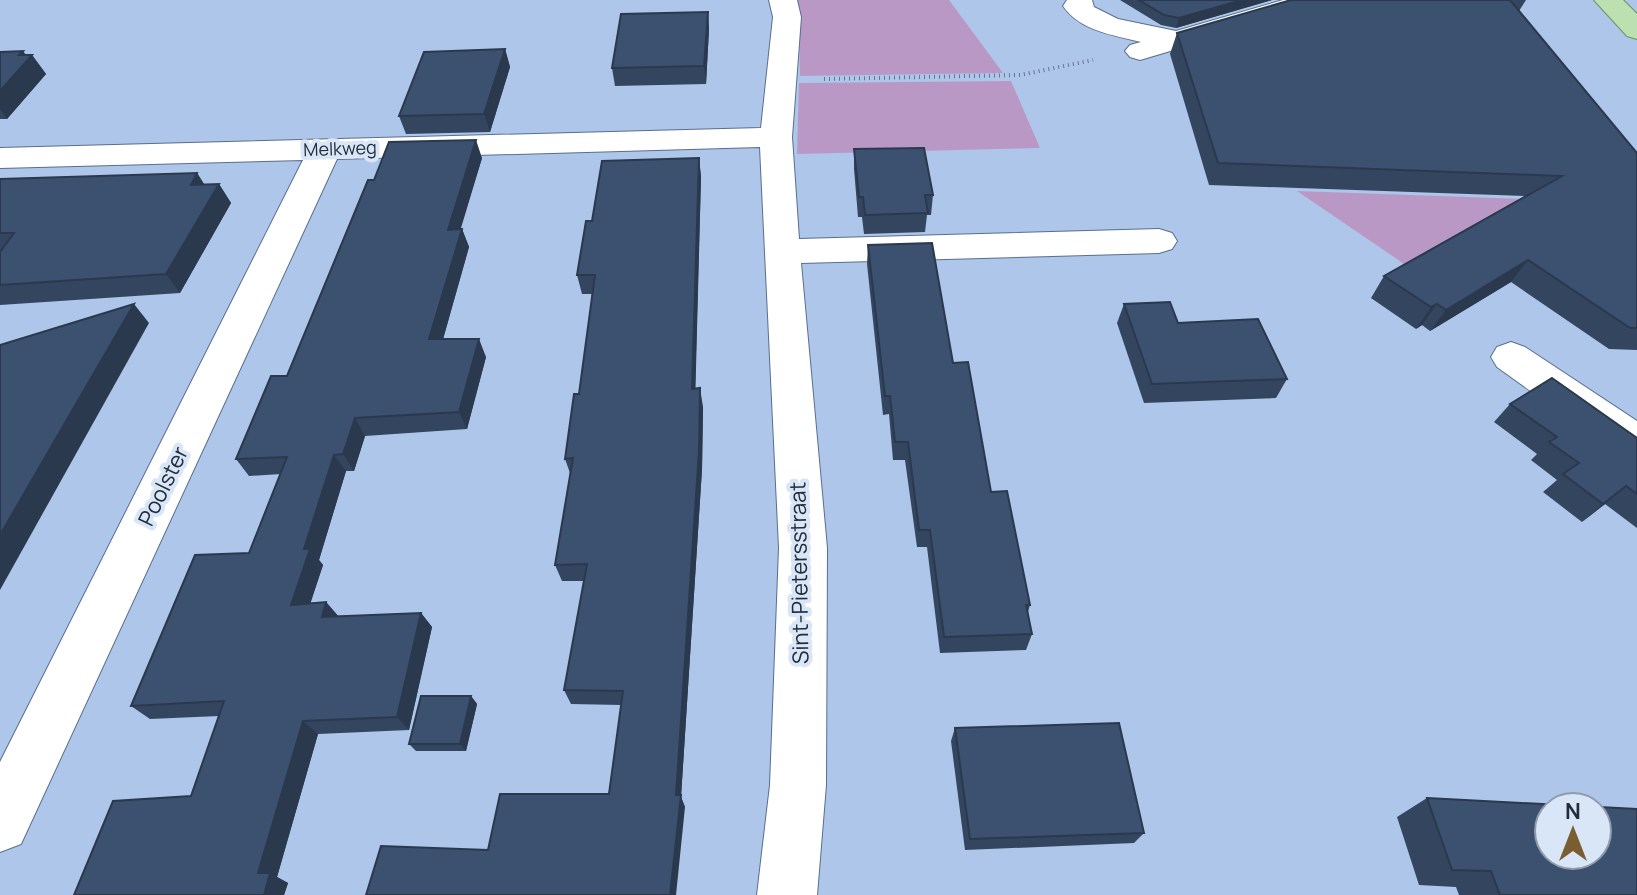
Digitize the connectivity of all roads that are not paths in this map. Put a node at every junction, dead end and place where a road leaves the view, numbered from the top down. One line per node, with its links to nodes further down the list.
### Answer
1 (783, 0): 11 (street, Sint-Pietersstraat)
2 (1116, 0): 9 (street)
3 (1203, 0): 7 (street)
4 (1312, 0): 7 (street)
5 (1608, 0): 8 (main road)
6 (1080, 2): 9 (street)
7 (1240, 21): 9 (street)
8 (1637, 30)
9 (1178, 40): 10 (street)
10 (1140, 51)
11 (776, 137): 12 (street, Melkweg); 15 (street, Sint-Pietersstraat)
12 (325, 149): 13 (street, Melkweg); 18 (street, Poolster)
13 (0, 158)
14 (1159, 241): 15 (street)
15 (782, 251): 19 (street, Sint-Pietersstraat)
16 (1511, 357): 17 (street)
17 (1637, 444)
18 (0, 823)
19 (787, 895)

